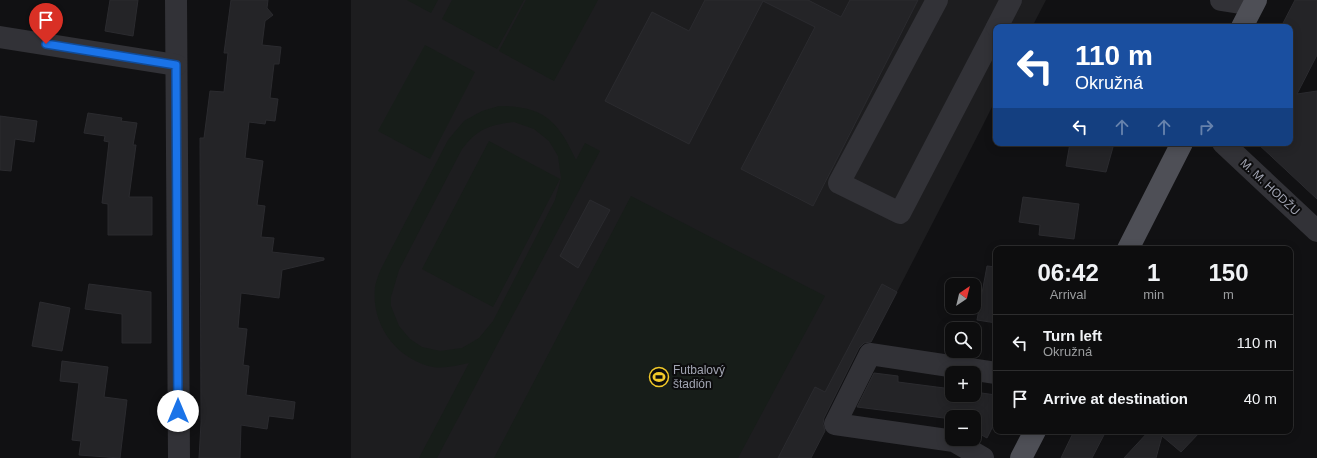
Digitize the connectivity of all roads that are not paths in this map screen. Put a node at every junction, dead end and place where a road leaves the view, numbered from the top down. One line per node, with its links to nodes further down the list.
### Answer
1 (176, 0): 10 (street)
2 (937, 0): 8 (street)
3 (1011, 0): 6 (street)
4 (1221, 0): 5 (street)
5 (1254, 2): 7 (main road)
6 (998, 24)
7 (1243, 24)
8 (993, 34)
9 (0, 37): 10 (street)
10 (176, 65): 17 (street)
11 (1180, 146): 14 (main road)
12 (1226, 146): 13 (street, M. M. HODŽU)
13 (1317, 231)
14 (1130, 246)
15 (993, 373): 18 (street)
16 (1033, 434): 19 (main road)
17 (179, 458)
18 (983, 458)
19 (1021, 458)

